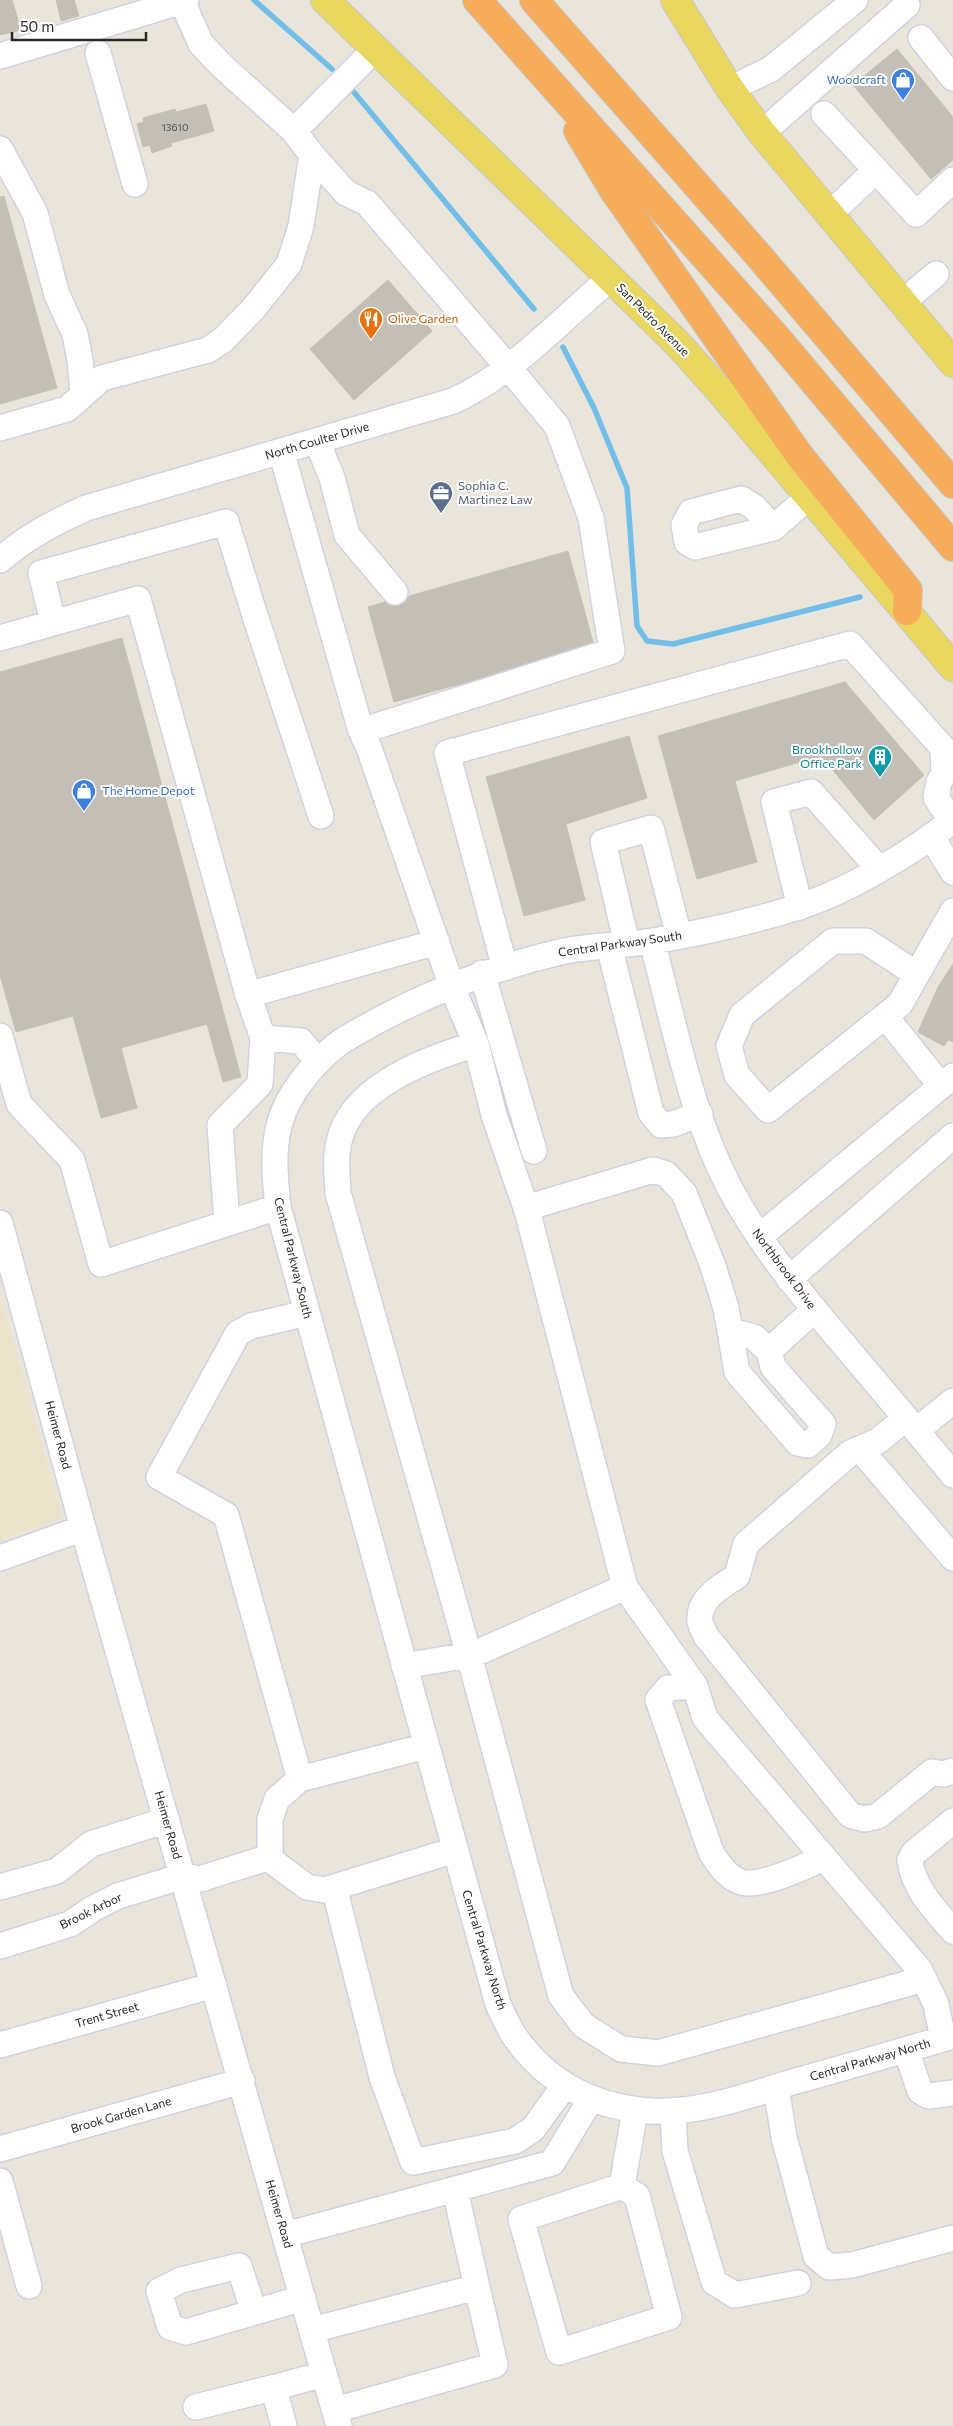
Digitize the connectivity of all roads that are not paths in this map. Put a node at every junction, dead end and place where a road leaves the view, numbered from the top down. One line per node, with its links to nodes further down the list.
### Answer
1 (325, 0): 9 (main road, San Pedro Avenue)
2 (477, 0): 12 (highway)
3 (534, 0): 33 (highway)
4 (675, 0): 14 (main road)
5 (855, 0): 14 (street)
6 (184, 1): 11 (street); 16 (street)
7 (907, 5): 17 (street)
8 (922, 38): 13 (street)
9 (375, 49): 16 (street); 25 (main road, San Pedro Avenue)
10 (98, 53): 22 (street)
11 (0, 56)
12 (542, 72): 36 (highway); 39 (highway)
13 (953, 78)
14 (730, 89): 17 (main road)
15 (824, 114): 20 (street)
16 (294, 131): 19 (street)
17 (762, 133): 23 (main road)
18 (0, 149): 29 (street)
19 (312, 155): 28 (street); 29 (street)
20 (876, 170): 21 (street); 23 (street)
21 (953, 180)
22 (135, 184)
23 (829, 215): 26 (main road)
24 (936, 274): 26 (street)
25 (610, 278): 28 (street, North Coulter Drive); 34 (main road, San Pedro Avenue)
26 (903, 302): 27 (main road)
27 (953, 363)
28 (508, 367): 31 (street, North Coulter Drive); 43 (street)
29 (83, 394): 30 (street)
30 (0, 428)
31 (317, 441): 32 (street, North Coulter Drive); 38 (street)
32 (281, 451): 37 (street, North Coulter Drive); 43 (street)
33 (951, 481)
34 (809, 497): 35 (street); 39 (main road, San Pedro Avenue)
35 (773, 528)
36 (953, 547)
37 (0, 560)
38 (395, 592)
39 (907, 611): 42 (main road, San Pedro Avenue)
40 (52, 622): 41 (street); 45 (street); 59 (street)
41 (0, 638)
42 (953, 667)
43 (361, 731): 53 (street)
44 (948, 780): 46 (street); 55 (street)
45 (321, 816)
46 (945, 826): 47 (street, Central Parkway South); 48 (street)
47 (879, 869): 49 (street, Central Parkway South); 49 (street)
48 (953, 872)
49 (800, 907): 51 (street, Central Parkway South)
50 (953, 912): 57 (street)
51 (680, 936): 52 (street, Central Parkway South); 54 (street)
52 (652, 941): 54 (street, Central Parkway South); 66 (street, Northbrook Drive)
53 (437, 942): 58 (street); 59 (street)
54 (618, 945): 55 (street, Central Parkway South); 66 (street)
55 (505, 968): 56 (street, Central Parkway South)
56 (482, 974): 58 (street, Central Parkway South); 68 (street)
57 (916, 974): 60 (street); 60 (street)
58 (452, 987): 63 (street); 64 (street, Central Parkway South)
59 (248, 995): 62 (street)
60 (885, 1016): 65 (street)
61 (0, 1036): 72 (street)
62 (263, 1038): 64 (street); 72 (street)
63 (476, 1044): 70 (street); 89 (street)
64 (318, 1062): 69 (street, Central Parkway South)
65 (947, 1081): 73 (street)
66 (700, 1114): 73 (street, Northbrook Drive)
67 (953, 1136): 74 (street)
68 (534, 1151)
69 (278, 1207): 72 (street); 77 (street, Central Parkway South)
70 (526, 1208): 78 (street); 88 (street)
71 (0, 1223): 75 (street, Heimer Road)
72 (227, 1223)
73 (759, 1238): 74 (street, Northbrook Drive)
74 (789, 1278): 76 (street, Northbrook Drive)
75 (9, 1290): 84 (street, Heimer Road)
76 (814, 1310): 79 (street); 81 (street, Northbrook Drive)
77 (307, 1313): 87 (street, Central Parkway South); 94 (street)
78 (730, 1331): 79 (street); 79 (street)
79 (769, 1351)
80 (953, 1400): 81 (street)
81 (911, 1424): 82 (street); 83 (street, Northbrook Drive)
82 (860, 1449): 86 (street); 93 (street)
83 (953, 1475)
84 (83, 1528): 85 (street); 95 (street, Heimer Road)
85 (0, 1558)
86 (953, 1558)
87 (380, 1577): 90 (street, Central Parkway North)
88 (625, 1587): 89 (street); 91 (street)
89 (469, 1656): 90 (street); 105 (street)
90 (404, 1666): 92 (street, Central Parkway North)
91 (695, 1686): 99 (street); 99 (street)
92 (426, 1746): 94 (street); 98 (street, Central Parkway North)
93 (953, 1771)
94 (300, 1779): 97 (street)
95 (167, 1820): 100 (street, Heimer Road); 101 (street)
96 (953, 1821): 103 (street)
97 (270, 1848): 100 (street, Brook Arbor); 102 (street)
98 (455, 1850): 102 (street); 111 (street, Central Parkway North)
99 (824, 1858): 105 (street)
100 (183, 1876): 104 (street, Brook Arbor); 106 (street, Heimer Road)
101 (0, 1887)
102 (334, 1887): 111 (street)
103 (953, 1931)
104 (0, 1946)
105 (924, 1979): 107 (street)
106 (214, 1985): 108 (street, Trent Street); 110 (street, Heimer Road)
107 (948, 2038): 109 (street, Central Parkway North)
108 (0, 2045)
109 (906, 2050): 112 (street, Central Parkway North); 113 (street)
110 (242, 2081): 117 (street, Brook Garden Lane); 121 (street, Heimer Road)
111 (565, 2085): 114 (street, Central Parkway North)
112 (776, 2087): 116 (street, Central Parkway North); 122 (street)
113 (953, 2092)
114 (591, 2099): 115 (street, Central Parkway North); 120 (street)
115 (635, 2111): 116 (street, Central Parkway North); 119 (street)
116 (673, 2111): 123 (street)
117 (0, 2149)
118 (0, 2181): 124 (street)
119 (622, 2186): 119 (street)
120 (455, 2190): 121 (street); 125 (street)
121 (285, 2235): 126 (street, Heimer Road)
122 (953, 2238)
123 (798, 2283)
124 (29, 2286)
125 (476, 2287): 128 (street); 132 (street)
126 (303, 2298): 127 (street); 128 (street, Heimer Road)
127 (254, 2312)
128 (312, 2330): 129 (street, Heimer Road)
129 (324, 2374): 130 (street); 132 (street, Heimer Road)
130 (276, 2386): 131 (street); 133 (street)
131 (196, 2407)
132 (337, 2418)
133 (284, 2426)

